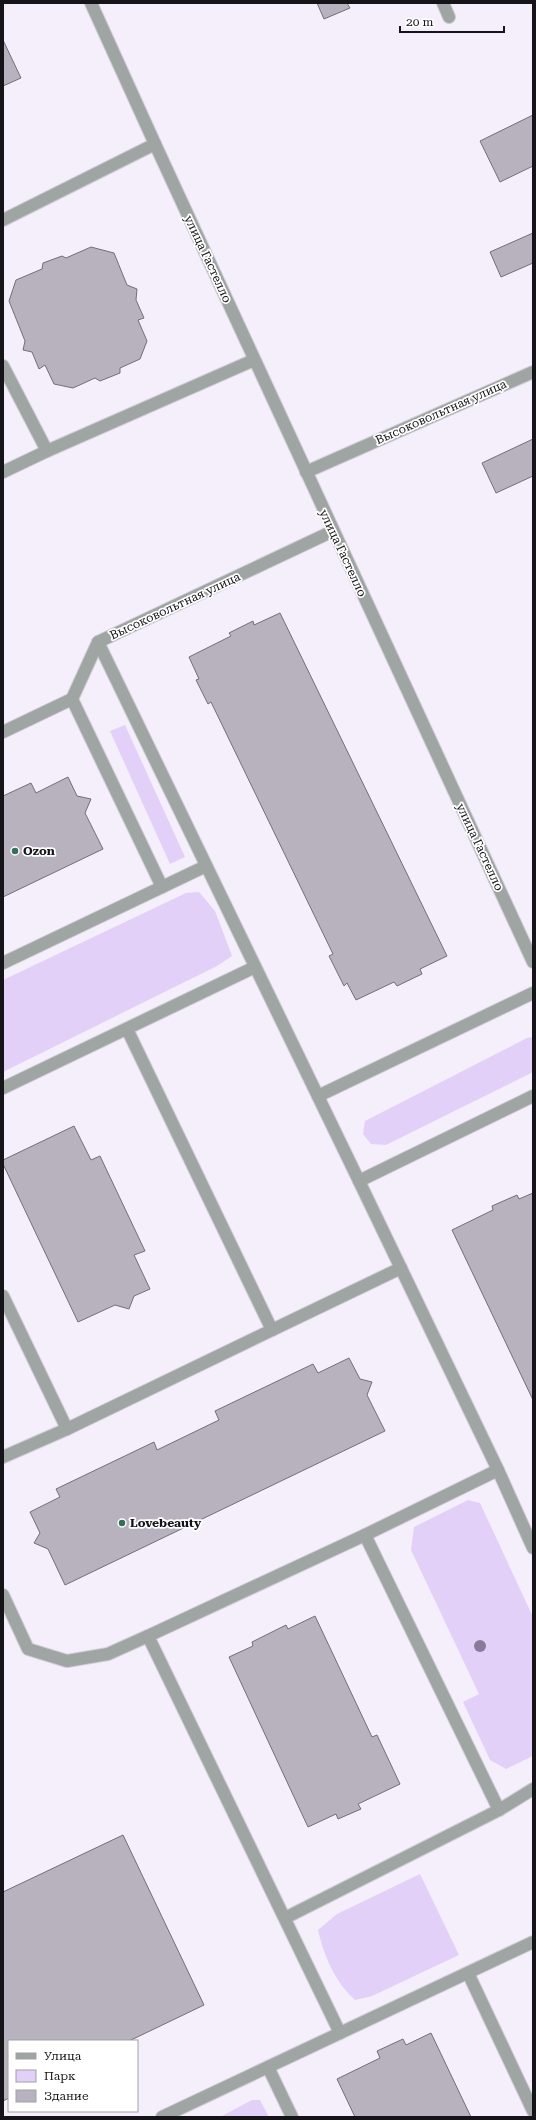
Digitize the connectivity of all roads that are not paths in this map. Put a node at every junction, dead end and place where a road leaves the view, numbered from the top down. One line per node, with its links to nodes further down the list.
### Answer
1 (91, 3): 4 (street, улица Гастелло)
2 (443, 3): 3 (street)
3 (449, 17)
4 (155, 144): 5 (street); 6 (street, улица Гастелло)
5 (3, 220)
6 (254, 360): 9 (street); 11 (street, улица Гастелло)
7 (3, 366): 9 (street)
8 (533, 372): 11 (street, Высоковольтная улица)
9 (47, 451): 10 (street)
10 (3, 472)
11 (306, 472): 12 (street, улица Гастелло)
12 (333, 531): 13 (street, Высоковольтная улица); 18 (street, улица Гастелло)
13 (98, 642): 14 (street, Высоковольтная улица); 16 (street)
14 (72, 699): 15 (street); 17 (street)
15 (3, 732)
16 (206, 866): 17 (street); 20 (street)
17 (162, 887): 19 (street)
18 (533, 962)
19 (3, 963)
20 (255, 967): 22 (street); 24 (street)
21 (533, 993): 24 (street)
22 (127, 1028): 23 (street); 29 (street)
23 (3, 1088)
24 (318, 1096): 26 (street)
25 (533, 1096): 26 (street)
26 (359, 1180): 27 (street)
27 (401, 1268): 29 (street); 32 (street)
28 (3, 1296): 30 (street)
29 (272, 1330): 30 (street)
30 (67, 1429): 31 (street)
31 (3, 1457)
32 (498, 1470): 33 (street); 34 (street)
33 (365, 1535): 36 (street); 38 (street)
34 (533, 1548)
35 (3, 1595): 36 (street)
36 (148, 1636): 39 (street)
37 (533, 1789): 38 (street)
38 (499, 1810): 39 (street)
39 (285, 1918): 42 (street)
40 (533, 1942): 41 (street)
41 (468, 1973): 42 (street); 44 (street)
42 (340, 2033): 43 (street)
43 (268, 2067): 45 (street); 46 (street)
44 (533, 2112)
45 (162, 2117)
46 (292, 2117)

